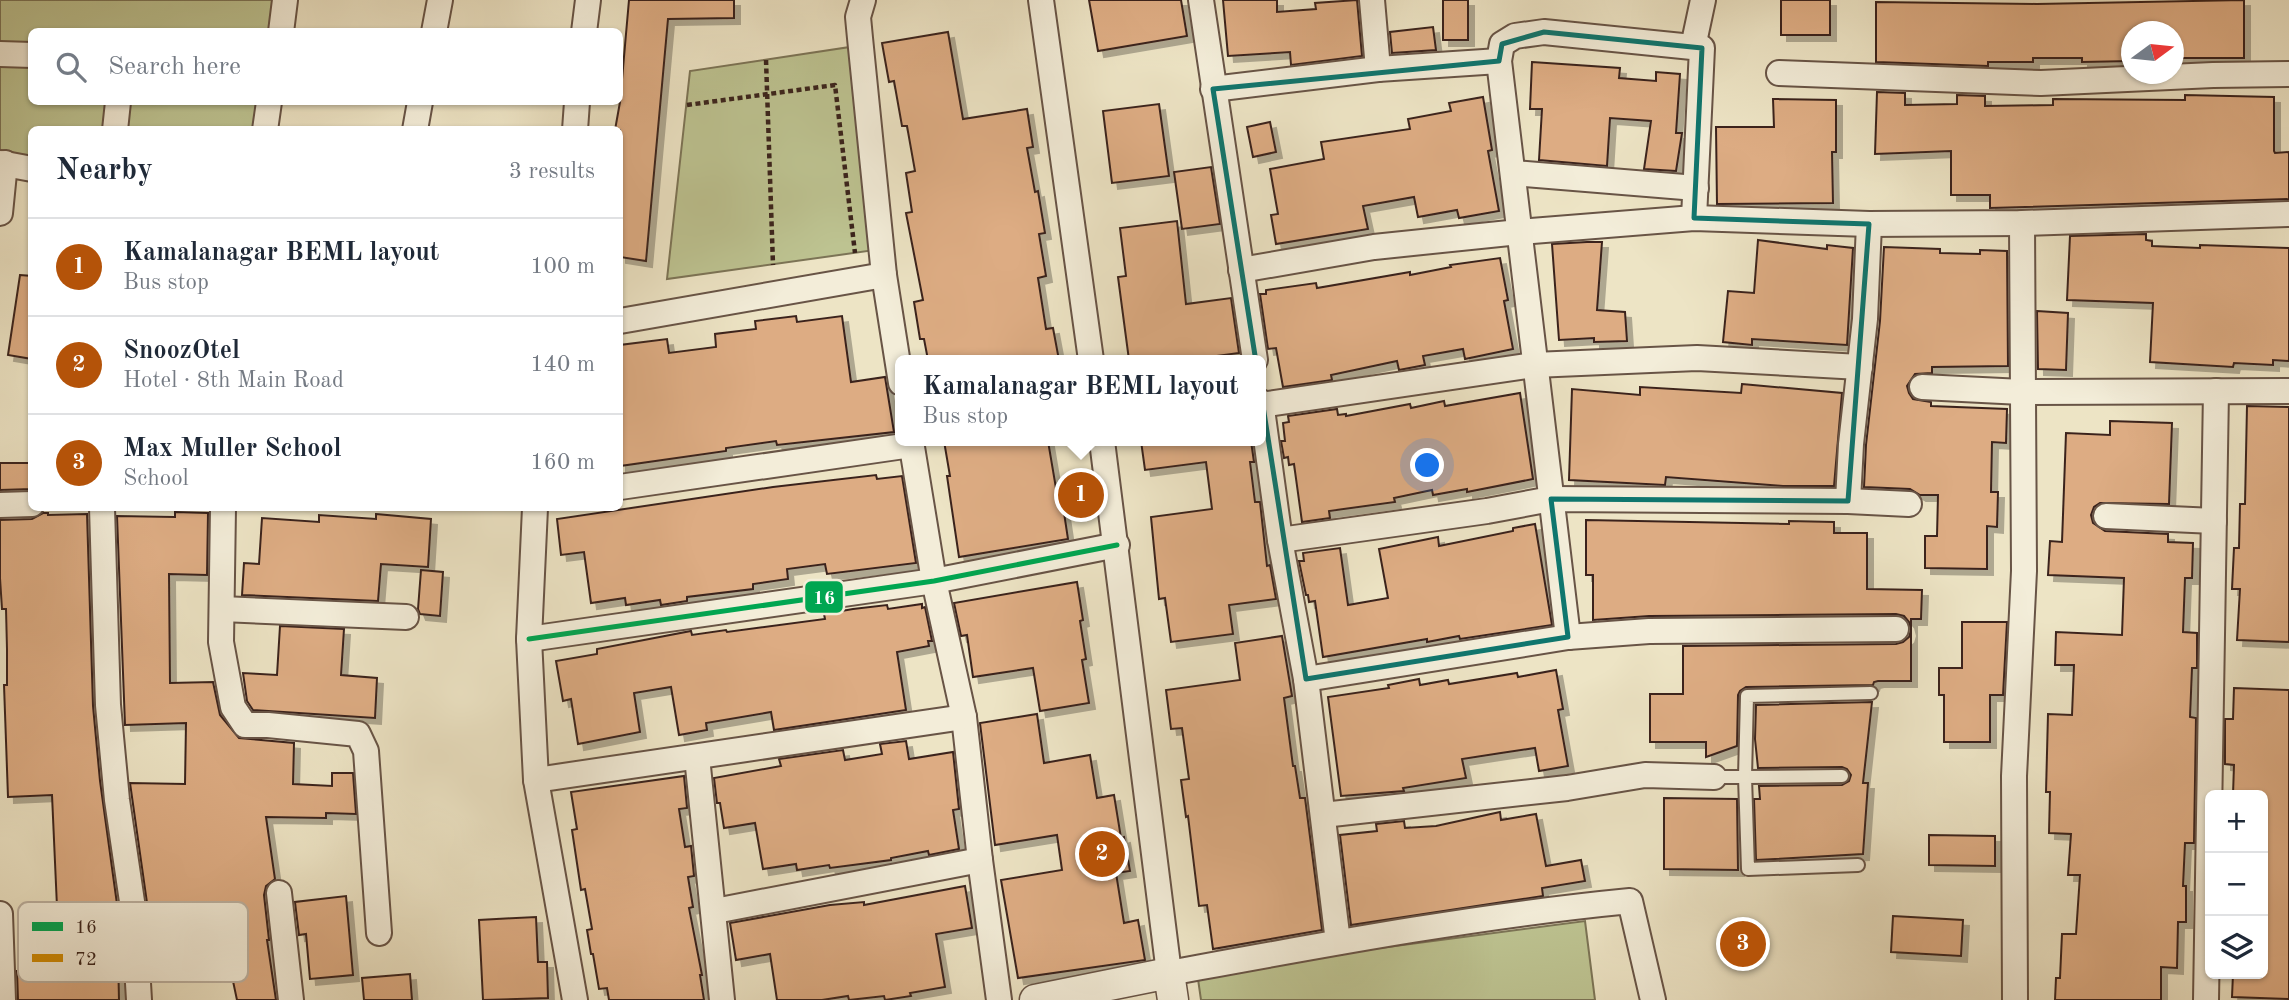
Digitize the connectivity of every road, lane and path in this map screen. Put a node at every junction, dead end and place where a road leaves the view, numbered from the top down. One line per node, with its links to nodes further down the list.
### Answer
1 (285, 0): 9 (street)
2 (440, 0): 10 (street)
3 (588, 0): 11 (street)
4 (863, 0): 44 (street)
5 (1041, 0): 47 (street)
6 (1201, 0): 20 (street)
7 (1372, 0): 17 (street)
8 (1703, 0): 12 (street)
9 (282, 28)
10 (435, 28)
11 (584, 28)
12 (1693, 47): 16 (street); 34 (street)
13 (0, 54): 14 (street)
14 (28, 55)
15 (766, 60): 21 (path)
16 (1499, 61): 17 (street); 33 (street)
17 (1378, 69): 20 (street)
18 (1779, 74): 19 (street)
19 (2289, 74)
20 (1213, 89): 43 (street)
21 (767, 94): 26 (path); 41 (path); 42 (path)
22 (118, 105): 27 (street)
23 (269, 105): 28 (street)
24 (419, 105): 29 (street)
25 (578, 105): 30 (street)
26 (687, 105)
27 (116, 126)
28 (266, 126)
29 (416, 126)
30 (575, 126)
31 (2, 163): 32 (street); 35 (street)
32 (28, 168)
33 (1513, 173): 34 (street); 40 (street)
34 (1696, 188): 37 (street)
35 (0, 213)
36 (2289, 214): 38 (street)
37 (1694, 218): 39 (street); 40 (street)
38 (2022, 223): 39 (street); 54 (street)
39 (1869, 224): 50 (street)
40 (1518, 232): 43 (street); 49 (street)
41 (855, 253)
42 (773, 265)
43 (1241, 270): 48 (street)
44 (884, 275): 45 (street); 46 (street)
45 (623, 320)
46 (897, 355)
47 (1090, 355)
48 (1254, 355)
49 (1534, 365): 50 (street); 55 (street); 61 (street)
50 (1860, 367): 62 (street)
51 (1922, 387): 54 (street)
52 (2216, 391): 53 (street); 54 (street); 70 (street)
53 (2289, 391)
54 (2022, 392): 107 (street)
55 (1266, 403)
56 (1266, 440): 71 (street)
57 (895, 445): 60 (street)
58 (912, 446): 73 (street)
59 (1103, 446): 72 (street)
60 (623, 487)
61 (1551, 499): 62 (street); 71 (street); 77 (street)
62 (1848, 501): 65 (street)
63 (28, 504): 64 (street)
64 (0, 505)
65 (1909, 505)
66 (102, 511): 91 (street)
67 (223, 511): 74 (street)
68 (535, 511): 78 (street)
69 (2106, 516): 70 (street)
70 (2214, 521): 108 (street)
71 (1280, 540): 79 (street)
72 (1117, 545): 73 (street); 98 (street)
73 (934, 580): 78 (street); 81 (street)
74 (222, 609): 75 (street); 94 (street)
75 (406, 617)
76 (1896, 629): 77 (street)
77 (1568, 636): 79 (street)
78 (529, 639): 86 (street)
79 (1306, 679): 87 (street)
80 (1871, 694): 85 (lane)
81 (964, 717): 82 (street); 88 (street)
82 (697, 757): 86 (street); 92 (street)
83 (1842, 776): 85 (lane)
84 (1714, 777): 85 (lane); 87 (street)
85 (1745, 777): 89 (lane)
86 (536, 780): 102 (street)
87 (1323, 815): 95 (street)
88 (980, 860): 92 (street); 104 (street)
89 (1858, 865)
90 (279, 893): 101 (street)
91 (132, 902)
92 (715, 911): 103 (street)
93 (0, 914): 96 (street)
94 (379, 933)
95 (1338, 942): 98 (street); 106 (street)
96 (1, 946): 99 (street)
97 (138, 982): 100 (street)
98 (1171, 986): 105 (street)
99 (3, 1000)
100 (139, 1000)
101 (291, 1000)
102 (575, 1000)
103 (722, 1000)
104 (999, 1000)
105 (1035, 1000)
106 (1653, 1000)
107 (2015, 1000)
108 (2206, 1000)

